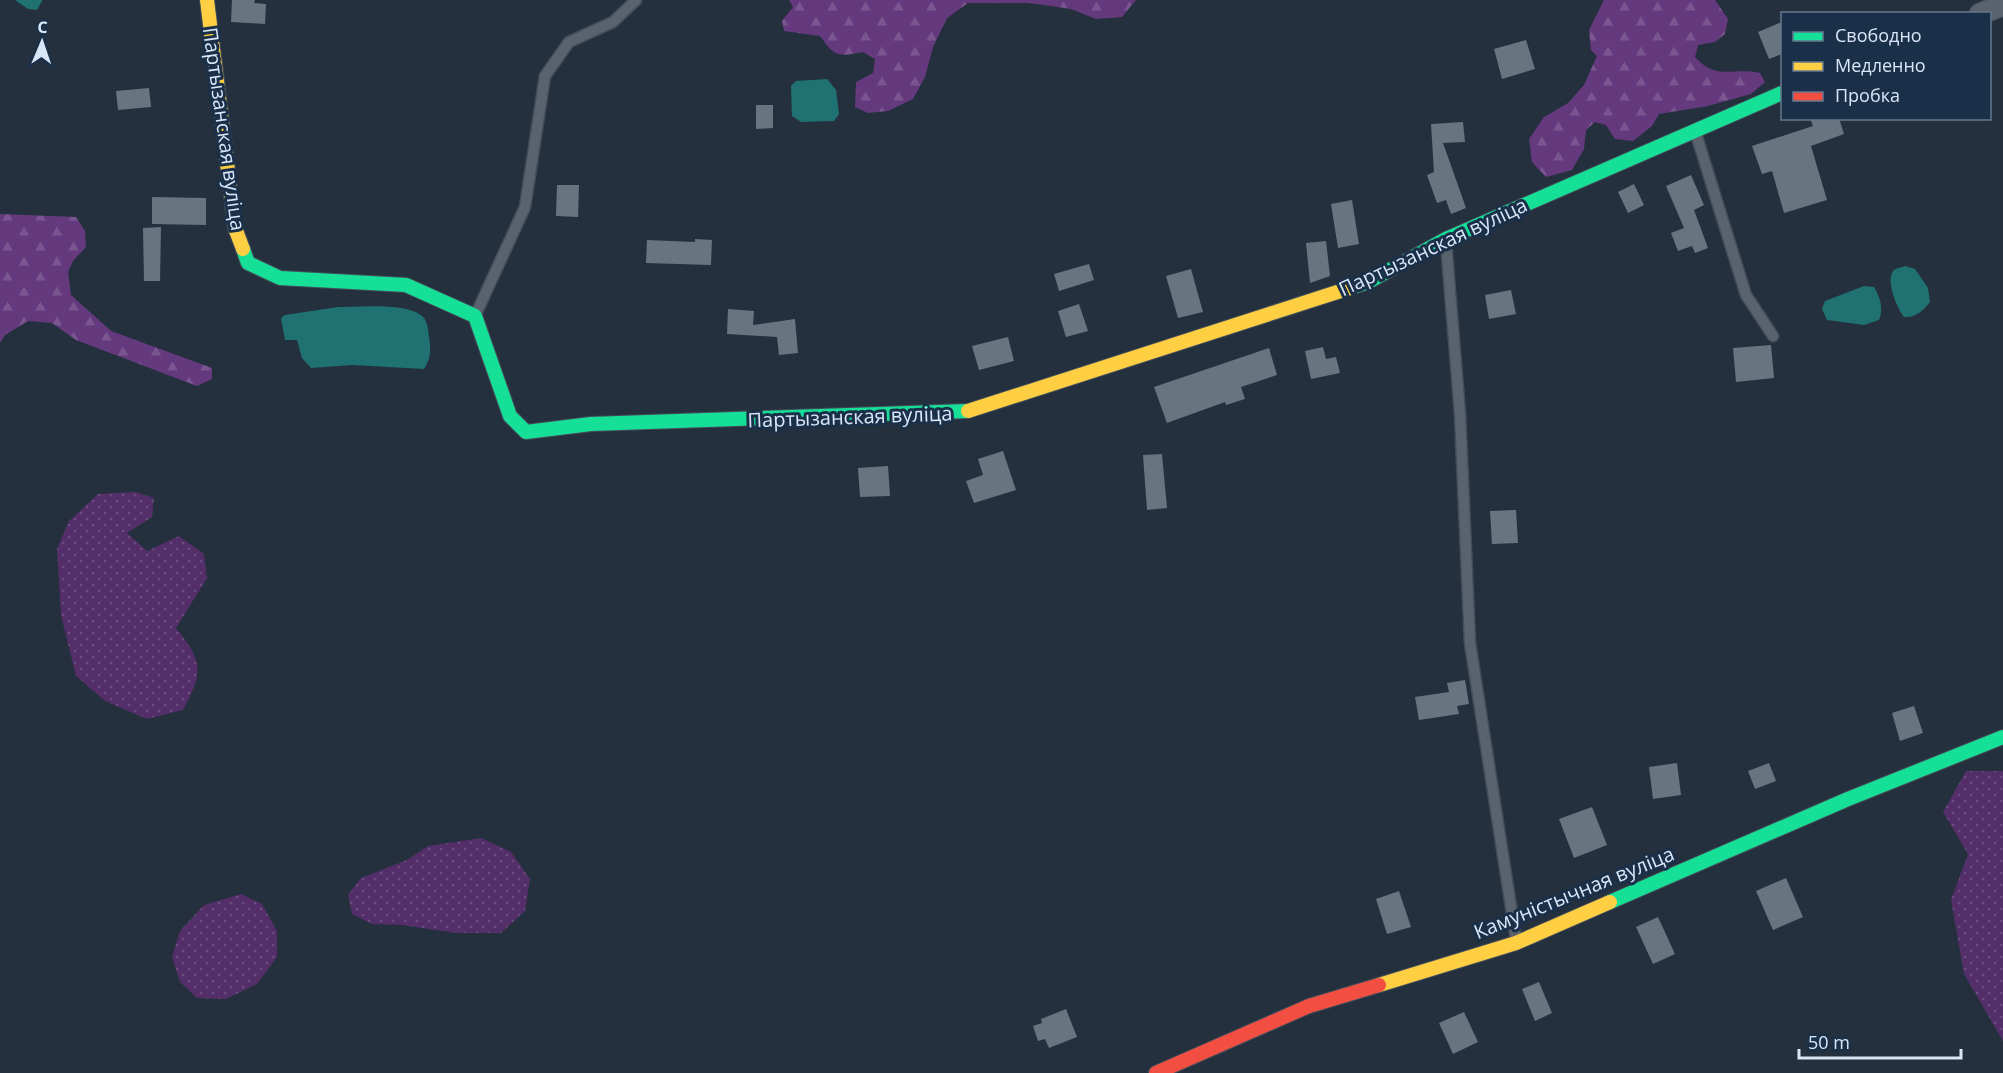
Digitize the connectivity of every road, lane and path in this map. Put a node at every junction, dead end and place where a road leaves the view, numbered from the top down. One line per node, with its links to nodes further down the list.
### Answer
1 (207, 0): 8 (street, Партызанская вуліца)
2 (636, 0): 8 (lane)
3 (2003, 5): 4 (street)
4 (1985, 12)
5 (1781, 93): 6 (street, Партызанская вуліца)
6 (1695, 131): 7 (street, Партызанская вуліца); 9 (lane)
7 (1446, 239): 8 (street, Партызанская вуліца); 11 (lane)
8 (475, 316)
9 (1773, 336)
10 (2003, 737): 11 (street, Камуністычная вуліца)
11 (1516, 943): 12 (street, Камуністычная вуліца)
12 (1156, 1073)

